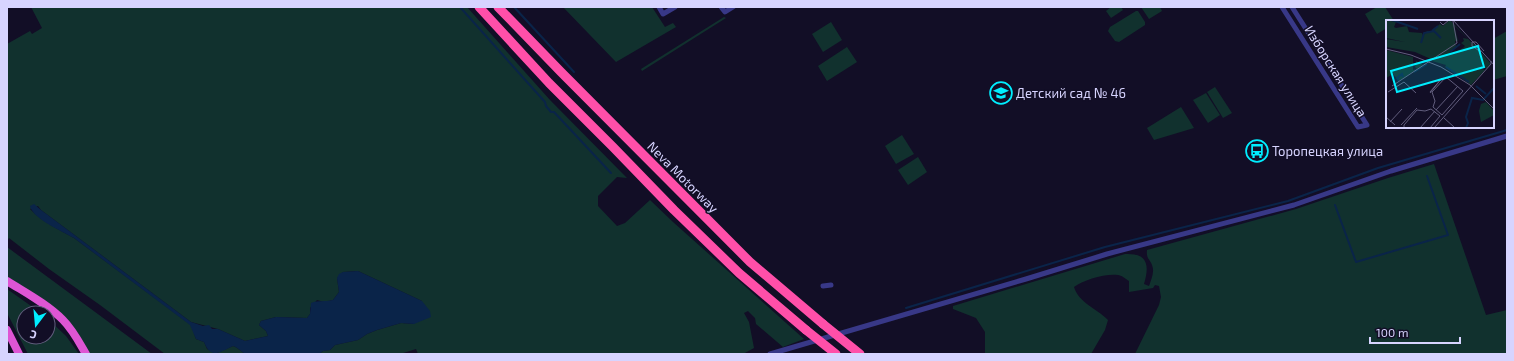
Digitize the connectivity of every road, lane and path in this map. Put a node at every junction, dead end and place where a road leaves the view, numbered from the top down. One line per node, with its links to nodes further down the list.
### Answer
1 (479, 7): 17 (highway, bridge)
2 (498, 7): 18 (highway, Neva Motorway, bridge)
3 (659, 7): 4 (street)
4 (675, 7)
5 (721, 7): 6 (street)
6 (733, 7)
7 (1282, 7): 8 (street, Изборская улица)
8 (1292, 7)
9 (1507, 136): 16 (street)
10 (7, 282): 15 (highway)
11 (823, 286): 12 (street)
12 (831, 286)
13 (7, 330): 14 (highway)
14 (19, 354)
15 (86, 354)
16 (770, 354)
17 (836, 354)
18 (860, 354)

